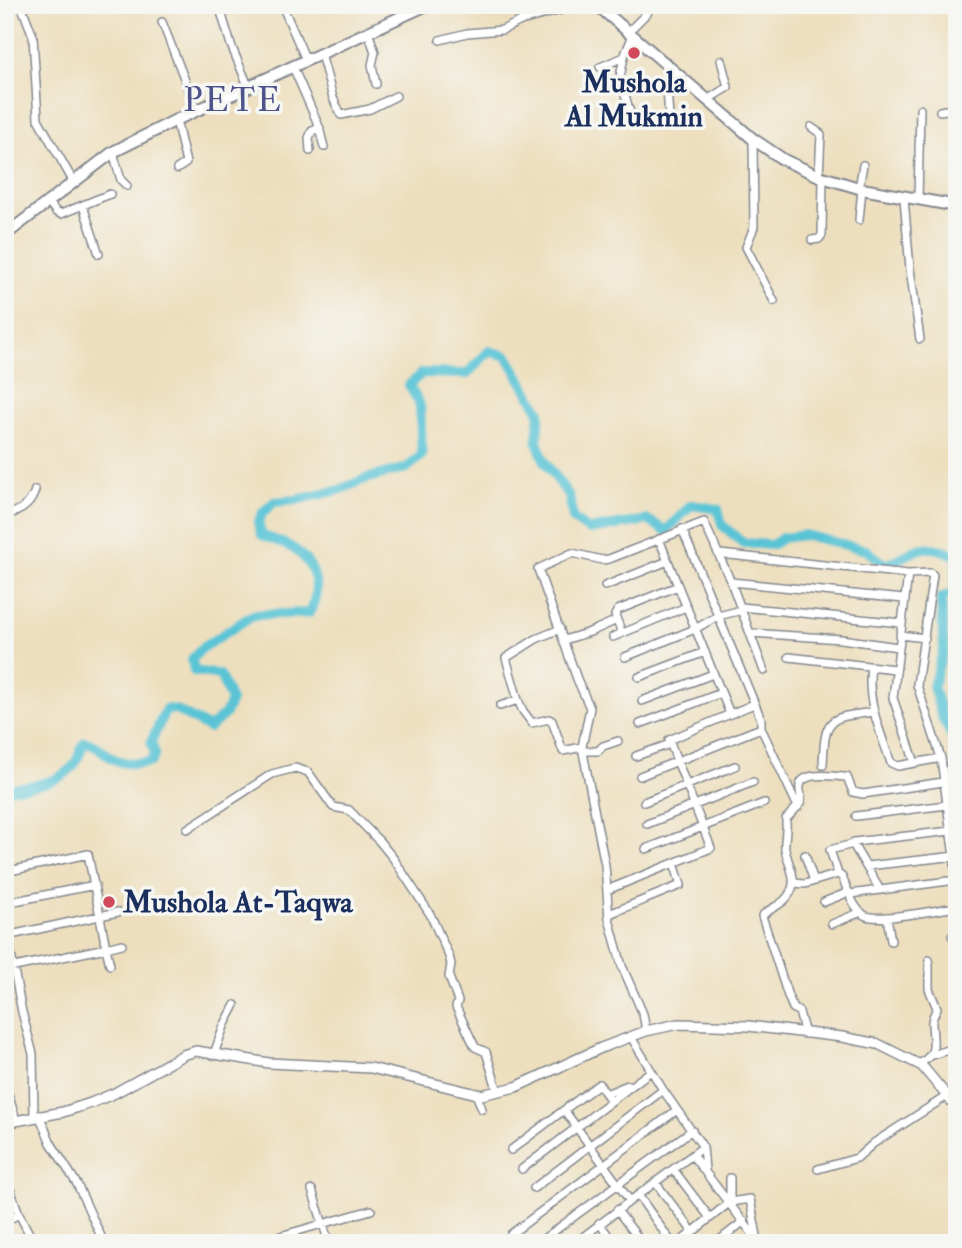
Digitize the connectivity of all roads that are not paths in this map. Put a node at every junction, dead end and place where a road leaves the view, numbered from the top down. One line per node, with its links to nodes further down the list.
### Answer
1 (21, 5): 39 (street)
2 (219, 5): 20 (street)
3 (282, 5): 15 (street)
4 (427, 5): 9 (main road)
5 (579, 5): 11 (street)
6 (597, 5): 10 (main road)
7 (646, 5): 10 (street)
8 (162, 22): 25 (street)
9 (368, 32): 12 (main road); 19 (street)
10 (631, 33): 13 (street); 18 (main road)
11 (440, 40)
12 (321, 54): 15 (main road); 21 (street)
13 (624, 57): 17 (street); 27 (street)
14 (721, 60): 22 (street)
15 (306, 61): 16 (main road)
16 (293, 67): 20 (main road); 31 (street)
17 (600, 67)
18 (676, 74): 22 (main road); 28 (street)
19 (376, 84)
20 (249, 88): 25 (main road)
21 (396, 96)
22 (707, 100): 32 (main road)
23 (957, 108): 26 (street)
24 (920, 109): 44 (street)
25 (197, 111): 29 (main road)
26 (940, 111)
27 (630, 113)
28 (669, 118)
29 (176, 120): 35 (main road); 37 (street)
30 (811, 127): 38 (street)
31 (320, 128): 33 (street); 34 (street)
32 (753, 139): 38 (main road); 52 (street)
33 (324, 147)
34 (310, 151)
35 (113, 152): 39 (main road); 40 (street)
36 (863, 165): 41 (street)
37 (177, 169)
38 (821, 176): 41 (main road); 50 (street)
39 (73, 181): 45 (main road)
40 (127, 186)
41 (861, 188): 43 (main road); 48 (street)
42 (110, 194): 46 (street)
43 (904, 198): 44 (main road); 53 (street)
44 (918, 200): 47 (main road)
45 (48, 201): 46 (street); 49 (main road)
46 (83, 206): 51 (street)
47 (957, 206)
48 (859, 220)
49 (5, 235)
50 (812, 240)
51 (99, 254)
52 (774, 301)
53 (920, 339)
54 (35, 490): 55 (street)
55 (5, 515)
56 (682, 529): 57 (street); 58 (street); 67 (street)
57 (659, 538): 59 (street); 70 (street)
58 (720, 554): 60 (street); 61 (street)
59 (668, 561): 62 (street); 63 (street)
60 (908, 574): 64 (street); 76 (street)
61 (732, 582): 64 (street); 66 (street)
62 (605, 586)
63 (678, 586): 65 (street); 68 (street)
64 (904, 599): 69 (street)
65 (686, 607): 71 (street); 72 (street)
66 (742, 609): 67 (street); 69 (street); 73 (street)
67 (718, 616): 71 (street); 90 (street)
68 (617, 620): 72 (street); 77 (street)
69 (901, 623): 74 (street)
70 (560, 629): 77 (street); 88 (street)
71 (695, 629): 79 (street); 80 (street)
72 (622, 633): 75 (street)
73 (751, 633): 78 (street); 84 (street)
74 (900, 635): 76 (street); 78 (street)
75 (613, 637)
76 (925, 638): 100 (street)
77 (564, 640): 98 (street)
78 (898, 647): 83 (street)
79 (705, 652): 85 (street); 86 (street)
80 (625, 657)
81 (789, 657): 82 (street)
82 (872, 667): 83 (street); 92 (street)
83 (895, 669): 102 (street)
84 (764, 671)
85 (713, 674): 87 (street); 89 (street)
86 (639, 677)
87 (721, 693): 93 (street); 94 (street)
88 (518, 700): 91 (street); 98 (street)
89 (642, 701)
90 (754, 704): 93 (street); 95 (street)
91 (500, 706)
92 (873, 712): 102 (street); 103 (street)
93 (730, 714): 97 (street)
94 (640, 724)
95 (761, 728): 101 (street); 113 (street)
96 (618, 741): 98 (street)
97 (670, 744): 99 (street); 101 (street)
98 (583, 749): 131 (street)
99 (636, 756)
100 (941, 758): 102 (street); 107 (street)
101 (677, 761): 105 (street); 108 (street)
102 (915, 763)
103 (823, 765)
104 (735, 766): 108 (street)
105 (640, 776)
106 (753, 782): 111 (street)
107 (943, 782): 112 (street); 113 (street)
108 (687, 785): 109 (street); 111 (street)
109 (645, 802)
110 (764, 803): 116 (street)
111 (695, 805): 115 (street); 116 (street)
112 (947, 805): 114 (street); 118 (street)
113 (798, 807): 129 (street)
114 (856, 816)
115 (647, 824)
116 (704, 827): 120 (street); 123 (street)
117 (187, 829): 162 (street)
118 (951, 831): 119 (street); 122 (street)
119 (853, 844): 124 (street); 126 (street)
120 (646, 849)
121 (804, 855): 128 (street)
122 (956, 856): 124 (street); 127 (street)
123 (674, 863): 131 (street); 139 (street)
124 (867, 866): 132 (street)
125 (5, 872): 130 (street)
126 (838, 874): 128 (street); 133 (street)
127 (957, 880): 132 (street)
128 (814, 881): 129 (street)
129 (794, 883): 153 (street)
130 (95, 885): 135 (street); 140 (street)
131 (607, 890): 139 (street)
132 (880, 890): 133 (street)
133 (850, 893): 134 (street); 138 (street)
134 (824, 902)
135 (5, 903)
136 (957, 907): 141 (street)
137 (118, 912): 140 (street)
138 (861, 912): 141 (street); 143 (street)
139 (609, 914): 152 (street)
140 (102, 916): 144 (street); 147 (street)
141 (887, 917): 145 (street)
142 (5, 923): 144 (street)
143 (832, 924)
144 (7, 936): 150 (street)
145 (891, 941)
146 (122, 944): 147 (street)
147 (106, 948): 149 (street); 150 (street)
148 (929, 960): 157 (street)
149 (110, 965)
150 (10, 968): 170 (street)
151 (235, 1005): 156 (street)
152 (646, 1031): 153 (street); 154 (street)
153 (804, 1034): 158 (street)
154 (631, 1037): 159 (street); 162 (street)
155 (957, 1047): 157 (street)
156 (214, 1054): 163 (street); 170 (street)
157 (932, 1055): 158 (street)
158 (919, 1064): 164 (street)
159 (651, 1071): 161 (street); 165 (street)
160 (5, 1084): 171 (street)
161 (663, 1090): 169 (street); 175 (street)
162 (498, 1092): 163 (street)
163 (477, 1094): 167 (street)
164 (947, 1096): 166 (street); 182 (street)
165 (609, 1097): 168 (street); 173 (street)
166 (957, 1108)
167 (482, 1109)
168 (564, 1110): 173 (street); 177 (street)
169 (677, 1110): 174 (street); 179 (street)
170 (37, 1116): 171 (street); 205 (street)
171 (16, 1120): 172 (street)
172 (5, 1123)
173 (577, 1127): 175 (street); 180 (street)
174 (692, 1130): 176 (street); 187 (street)
175 (590, 1145): 179 (street); 188 (street)
176 (703, 1147): 178 (street); 183 (street)
177 (511, 1150)
178 (692, 1155): 181 (street); 183 (street)
179 (604, 1164): 187 (street); 208 (street)
180 (522, 1169)
181 (673, 1169): 186 (street); 196 (street)
182 (818, 1169)
183 (705, 1170): 192 (street)
184 (5, 1175): 195 (street)
185 (730, 1178): 192 (street)
186 (655, 1182): 190 (street); 201 (street)
187 (618, 1184): 191 (street); 209 (street)
188 (534, 1188)
189 (312, 1190): 199 (street)
190 (638, 1195): 191 (street); 213 (street)
191 (631, 1201): 194 (street)
192 (730, 1202): 196 (street); 198 (street); 198 (street)
193 (371, 1210): 199 (street)
194 (617, 1210): 200 (street); 212 (street)
195 (19, 1214): 197 (street); 204 (street)
196 (710, 1218): 201 (street)
197 (5, 1221)
198 (744, 1221): 203 (street)
199 (323, 1223): 206 (street); 207 (street)
200 (599, 1223): 202 (street); 211 (street)
201 (693, 1232): 214 (street)
202 (585, 1240): 210 (street)
203 (716, 1242)
204 (34, 1243)
205 (104, 1243)
206 (257, 1243)
207 (329, 1243)
208 (513, 1243)
209 (538, 1243)
210 (575, 1243)
211 (614, 1243)
212 (642, 1243)
213 (672, 1243)
214 (679, 1243)

